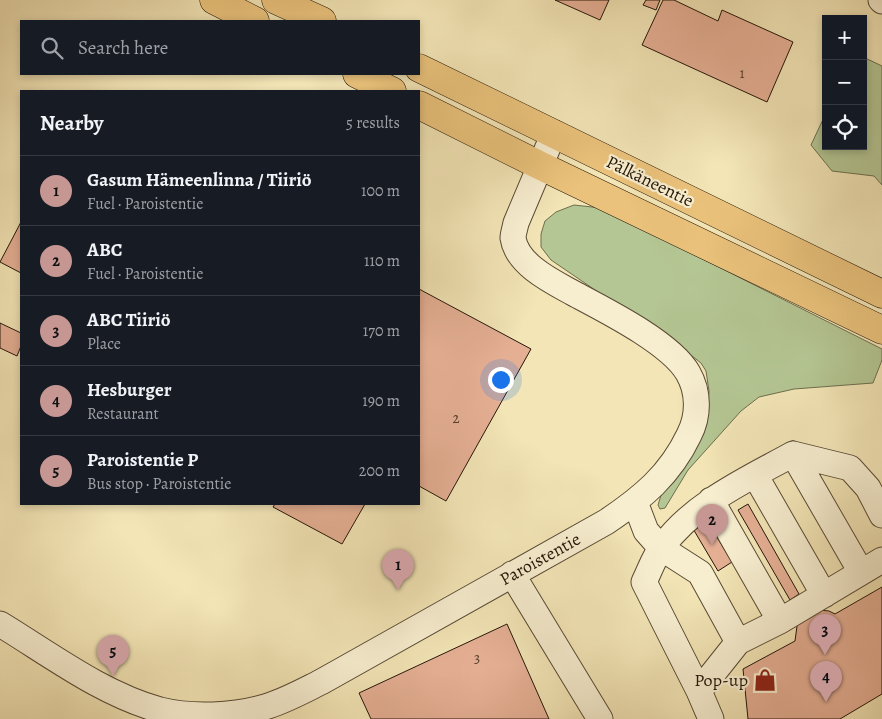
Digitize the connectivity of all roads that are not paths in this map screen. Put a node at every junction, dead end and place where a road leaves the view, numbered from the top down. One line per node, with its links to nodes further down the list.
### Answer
1 (214, 0): 3 (main road)
2 (276, 0): 4 (main road)
3 (253, 20)
4 (320, 20)
5 (420, 68): 9 (main road, Pälkäneentie)
6 (359, 75): 7 (main road)
7 (390, 90)
8 (420, 106): 10 (main road, Pälkäneentie)
9 (554, 133): 10 (street, Paroistentie); 11 (main road, Pälkäneentie)
10 (539, 165): 12 (main road, Pälkäneentie); 17 (street, Paroistentie)
11 (882, 294)
12 (882, 330)
13 (792, 454): 14 (street); 15 (street); 21 (street)
14 (755, 475): 16 (street); 23 (street)
15 (875, 492): 18 (street)
16 (711, 500): 19 (street); 24 (street)
17 (636, 502): 19 (street); 22 (street, Paroistentie)
18 (882, 515)
19 (660, 548): 26 (street); 27 (street)
20 (882, 560): 21 (street)
21 (861, 572): 23 (street)
22 (512, 574): 29 (street, Paroistentie); 30 (street)
23 (824, 595): 24 (street)
24 (780, 621): 26 (street)
25 (0, 624): 28 (street, Paroistentie)
26 (738, 642): 27 (street)
27 (699, 691): 31 (street)
28 (131, 710): 29 (street, Paroistentie)
29 (266, 713)
30 (600, 719)
31 (711, 719)

